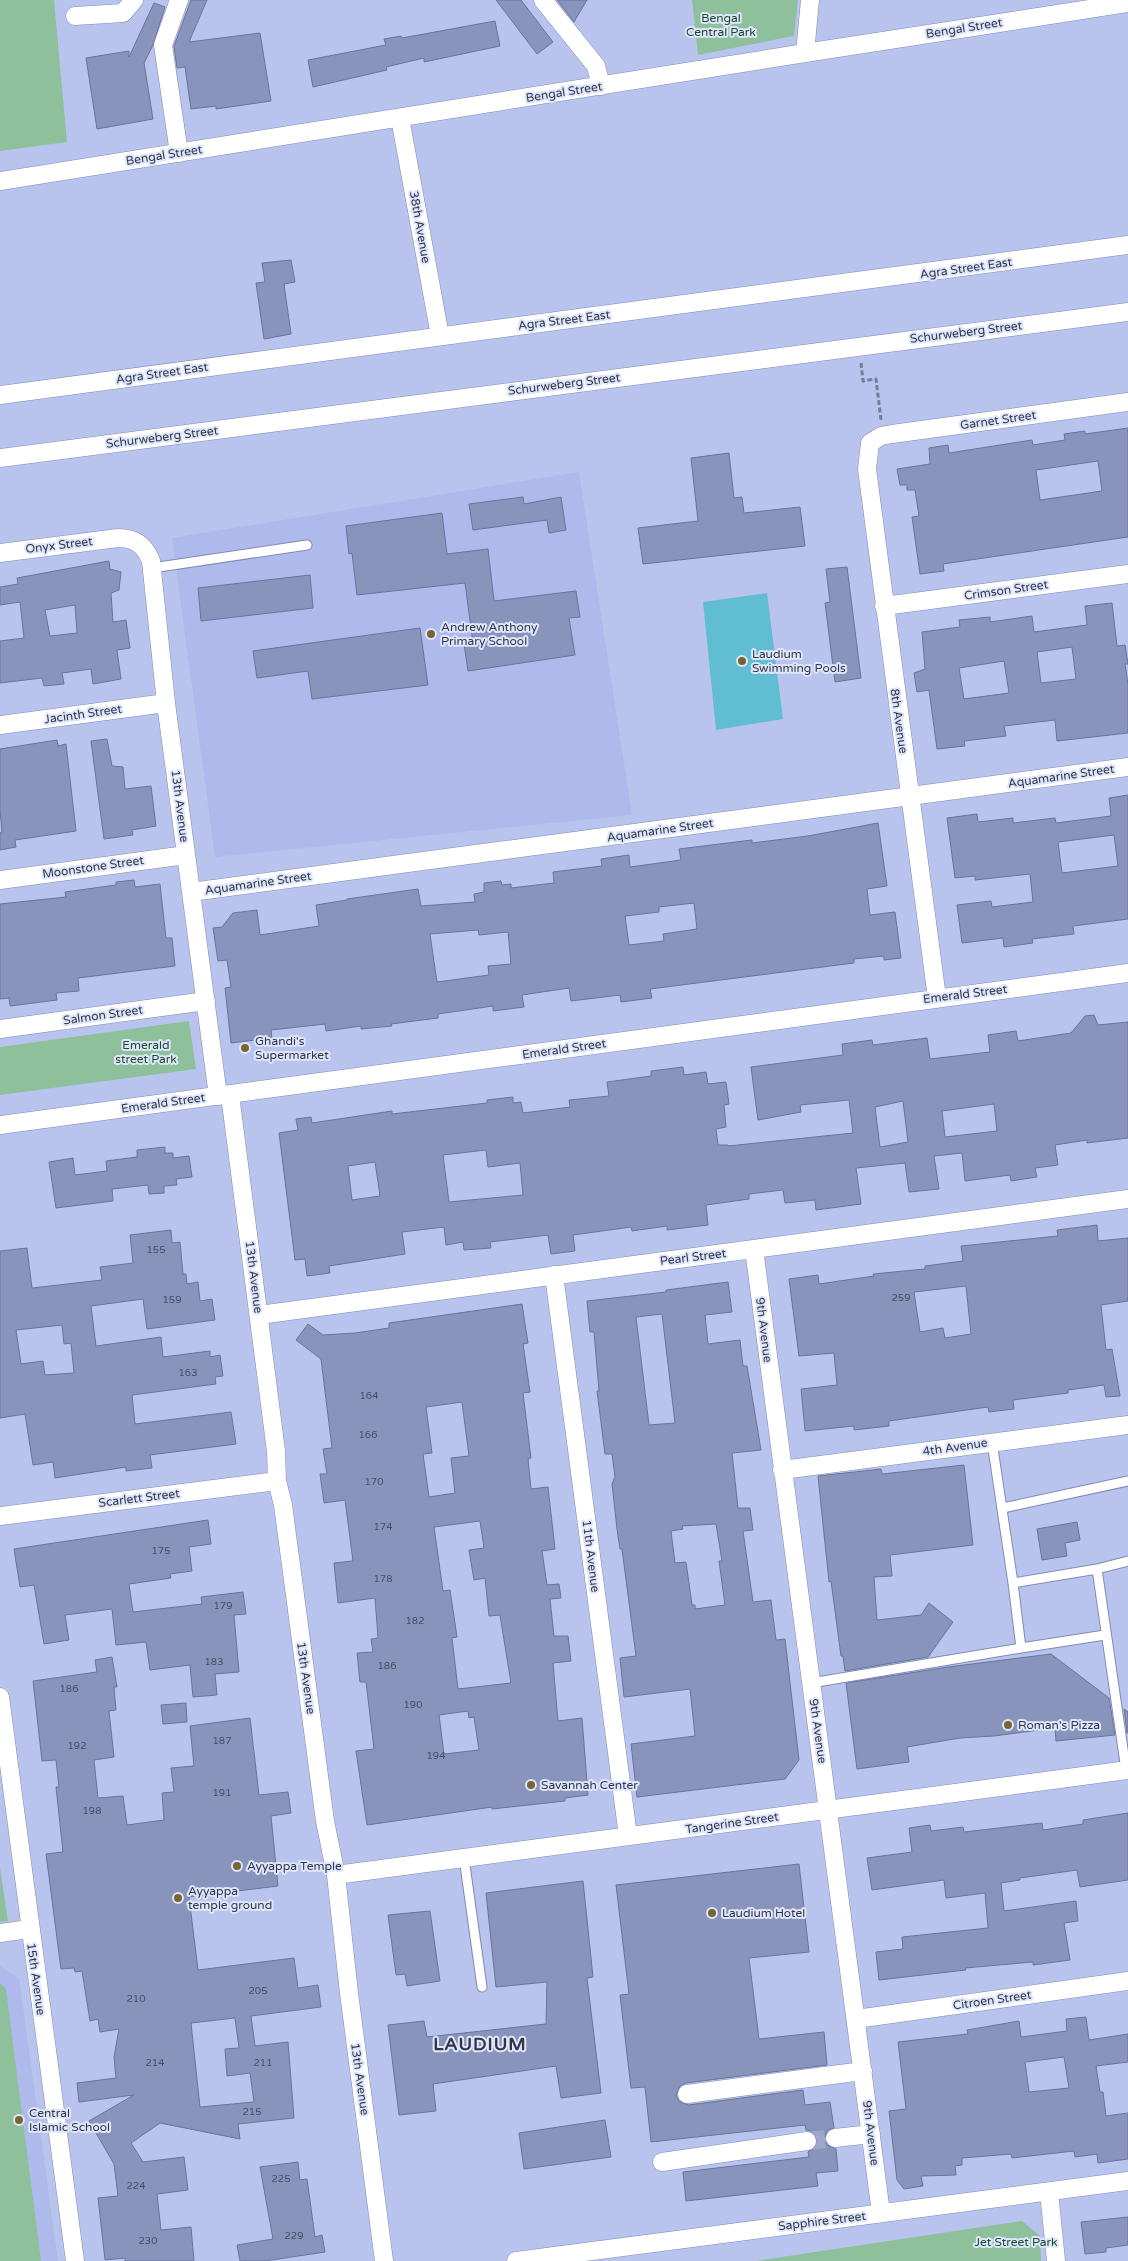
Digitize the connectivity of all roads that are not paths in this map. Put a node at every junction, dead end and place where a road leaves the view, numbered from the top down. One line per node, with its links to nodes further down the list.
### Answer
1 (134, 0): 6 (street)
2 (179, 0): 10 (street)
3 (543, 0): 8 (street)
4 (810, 0): 7 (street)
5 (1128, 3): 7 (street, Bengal Street)
6 (74, 16)
7 (804, 53): 8 (street, Bengal Street)
8 (601, 86): 9 (street, Bengal Street)
9 (400, 118): 10 (street, Bengal Street); 14 (street, 38th Avenue)
10 (178, 153): 11 (street, Bengal Street)
11 (0, 181)
12 (1128, 245): 14 (street, Agra Street East)
13 (1128, 312): 18 (street, Schurweberg Street)
14 (440, 336): 15 (street, Agra Street East)
15 (0, 395)
16 (1128, 402): 17 (street, Garnet Street)
17 (870, 443): 24 (street, 8th Avenue)
18 (0, 458)
19 (118, 538): 21 (street, Onyx Street); 22 (street, 13th Avenue)
20 (307, 545): 22 (lane)
21 (0, 553)
22 (152, 568): 25 (street, 13th Avenue)
23 (1128, 574): 24 (street, Crimson Street)
24 (884, 606): 28 (street, 8th Avenue)
25 (166, 703): 26 (street, Jacinth Street); 29 (street, 13th Avenue)
26 (0, 725)
27 (1128, 767): 28 (street, Aquamarine Street)
28 (909, 796): 31 (street, Aquamarine Street); 33 (street, 8th Avenue)
29 (186, 854): 30 (street, Moonstone Street); 31 (street, 13th Avenue)
30 (0, 880)
31 (191, 892): 34 (street, 13th Avenue)
32 (1128, 974): 33 (street, Emerald Street)
33 (937, 998): 36 (street, Emerald Street)
34 (206, 1001): 35 (street, Salmon Street); 36 (street, 13th Avenue)
35 (0, 1029)
36 (224, 1095): 37 (street, Emerald Street); 41 (street, 13th Avenue)
37 (0, 1125)
38 (1128, 1199): 39 (street, Pearl Street)
39 (754, 1249): 40 (street, Pearl Street); 44 (street, 9th Avenue)
40 (554, 1275): 41 (street, Pearl Street); 58 (street, 11th Avenue)
41 (259, 1315): 45 (street, 13th Avenue)
42 (1128, 1425): 43 (street, 4th Avenue)
43 (992, 1442): 44 (street, 4th Avenue); 47 (lane)
44 (782, 1470): 54 (street, 9th Avenue)
45 (277, 1481): 48 (street, Scarlett Street); 60 (street, 13th Avenue)
46 (1128, 1481): 47 (lane)
47 (1003, 1508): 51 (lane)
48 (0, 1516)
49 (1128, 1561): 50 (lane)
50 (1097, 1569): 51 (lane); 52 (lane)
51 (1013, 1583): 53 (lane)
52 (1105, 1635): 53 (lane); 56 (lane)
53 (1021, 1648): 54 (lane)
54 (811, 1683): 57 (street, 9th Avenue)
55 (0, 1697): 61 (street, 15th Avenue)
56 (1127, 1770): 57 (street, Tangerine Street)
57 (829, 1810): 58 (street, Tangerine Street); 65 (street, 9th Avenue)
58 (628, 1836): 59 (street, Tangerine Street)
59 (464, 1858): 60 (street, Tangerine Street); 64 (lane)
60 (336, 1875): 77 (street, 13th Avenue)
61 (29, 1929): 62 (street); 76 (street, 15th Avenue)
62 (0, 1933)
63 (1128, 1981): 65 (street, Citroen Street)
64 (482, 1987)
65 (856, 2019): 66 (street, 9th Avenue)
66 (863, 2071): 67 (street); 68 (street, 9th Avenue)
67 (687, 2094)
68 (871, 2134): 69 (street); 74 (street, 9th Avenue)
69 (835, 2138)
70 (807, 2141): 71 (street)
71 (662, 2162)
72 (1128, 2181): 73 (street, Sapphire Street)
73 (1049, 2192): 74 (street, Sapphire Street); 79 (street)
74 (881, 2213): 75 (street, Sapphire Street)
75 (591, 2256): 78 (street, Sapphire Street)
76 (75, 2261)
77 (384, 2261)
78 (516, 2261)
79 (1056, 2261)

